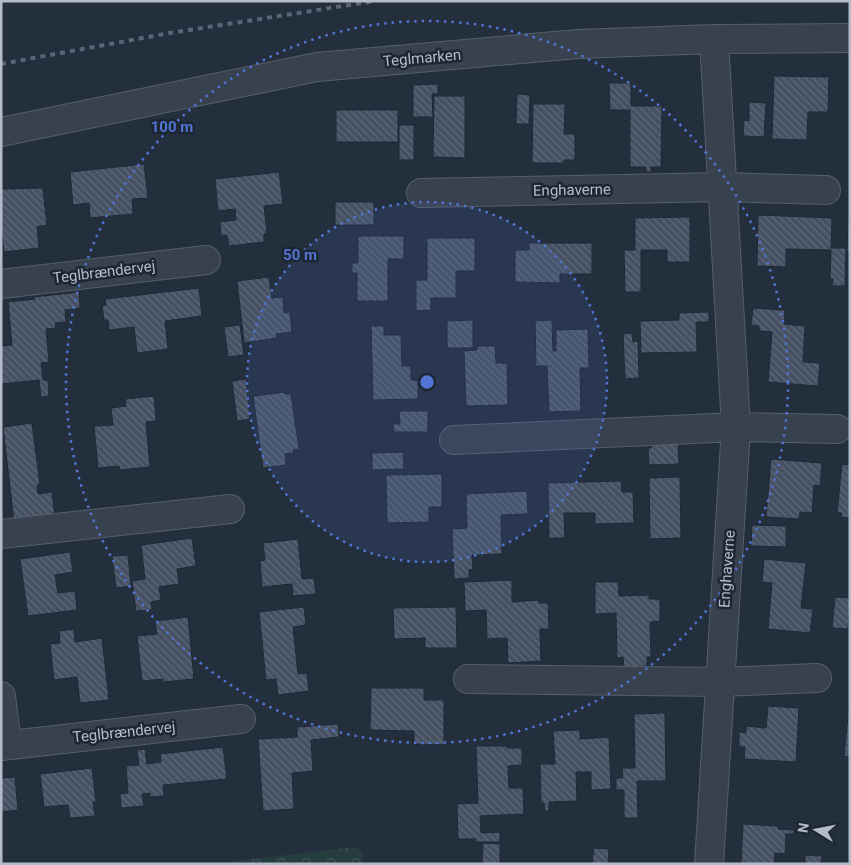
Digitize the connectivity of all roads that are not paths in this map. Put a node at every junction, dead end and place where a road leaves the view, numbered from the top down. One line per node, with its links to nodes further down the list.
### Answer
1 (850, 38): 2 (street, Teglmarken)
2 (714, 39): 3 (street, Teglmarken); 4 (street, Enghaverne)
3 (1, 132)
4 (722, 187): 5 (street, Enghaverne); 6 (street, Enghaverne); 9 (street, Enghaverne)
5 (826, 190)
6 (421, 193)
7 (206, 260): 8 (street, Teglbrændervej)
8 (1, 284)
9 (736, 427): 10 (street); 11 (street); 16 (street, Enghaverne)
10 (837, 429)
11 (454, 440)
12 (230, 508): 13 (street)
13 (1, 534)
14 (817, 678): 16 (street)
15 (468, 679): 16 (street)
16 (720, 682): 20 (street, Enghaverne)
17 (1, 696): 19 (street, Teglbrændervej)
18 (241, 719): 19 (street, Teglbrændervej)
19 (4, 746)
20 (708, 864)

